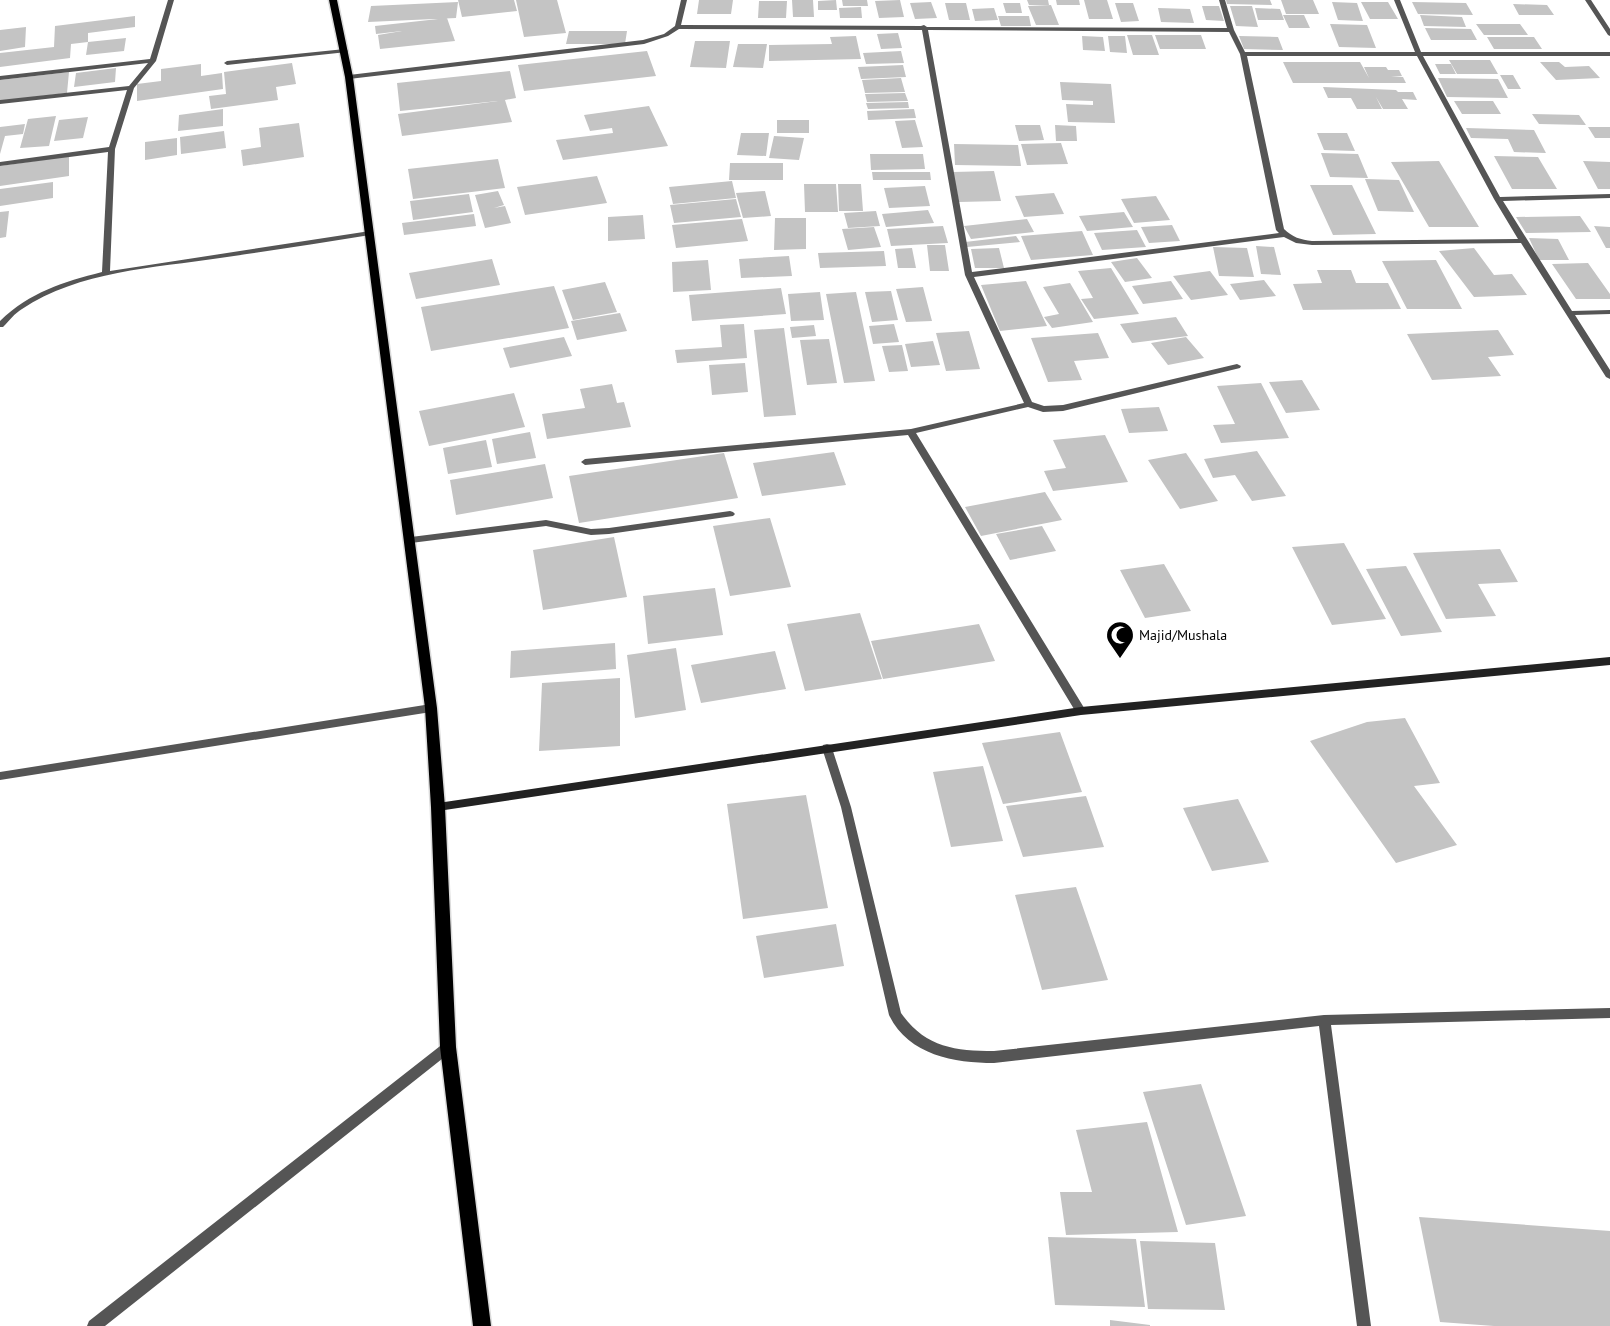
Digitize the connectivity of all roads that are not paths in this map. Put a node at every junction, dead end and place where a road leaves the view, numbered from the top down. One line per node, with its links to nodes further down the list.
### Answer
1 (171, 0): 15 (street)
2 (334, 0): 11 (main road)
3 (684, 0): 7 (street)
4 (1222, 0): 9 (street)
5 (1397, 0): 13 (street)
6 (1588, 0): 10 (street)
7 (678, 27): 8 (street); 17 (street)
8 (924, 27): 9 (street); 29 (street)
9 (1231, 30): 12 (street)
10 (1610, 34)
11 (345, 51): 16 (street); 17 (main road)
12 (1243, 54): 13 (street); 26 (street)
13 (1419, 54): 14 (street); 24 (street)
14 (1610, 54)
15 (153, 61): 18 (street); 19 (street)
16 (227, 63)
17 (349, 77): 25 (main road)
18 (0, 78)
19 (131, 88): 20 (street); 21 (street)
20 (0, 102)
21 (112, 149): 22 (street); 28 (street)
22 (0, 164)
23 (1610, 196): 24 (street)
24 (1498, 199): 27 (street)
25 (370, 233): 28 (street); 40 (main road)
26 (1284, 235): 27 (street); 29 (street)
27 (1522, 241): 31 (street)
28 (106, 274): 32 (street)
29 (969, 275): 36 (street)
30 (1610, 312): 31 (street)
31 (1571, 313): 35 (street)
32 (4, 314): 33 (street)
33 (0, 325)
34 (1237, 366): 36 (street)
35 (1610, 377)
36 (1029, 404): 37 (street)
37 (911, 432): 38 (street); 43 (street)
38 (585, 462)
39 (730, 514): 40 (street)
40 (411, 540): 42 (main road)
41 (1610, 662): 43 (street)
42 (431, 708): 45 (street); 46 (main road)
43 (1081, 711): 44 (street)
44 (827, 748): 46 (street); 48 (street)
45 (0, 776)
46 (438, 807): 49 (main road)
47 (1610, 1013): 48 (street)
48 (1324, 1020): 52 (street)
49 (448, 1047): 50 (street); 51 (main road)
50 (94, 1326)
51 (482, 1326)
52 (1364, 1326)

